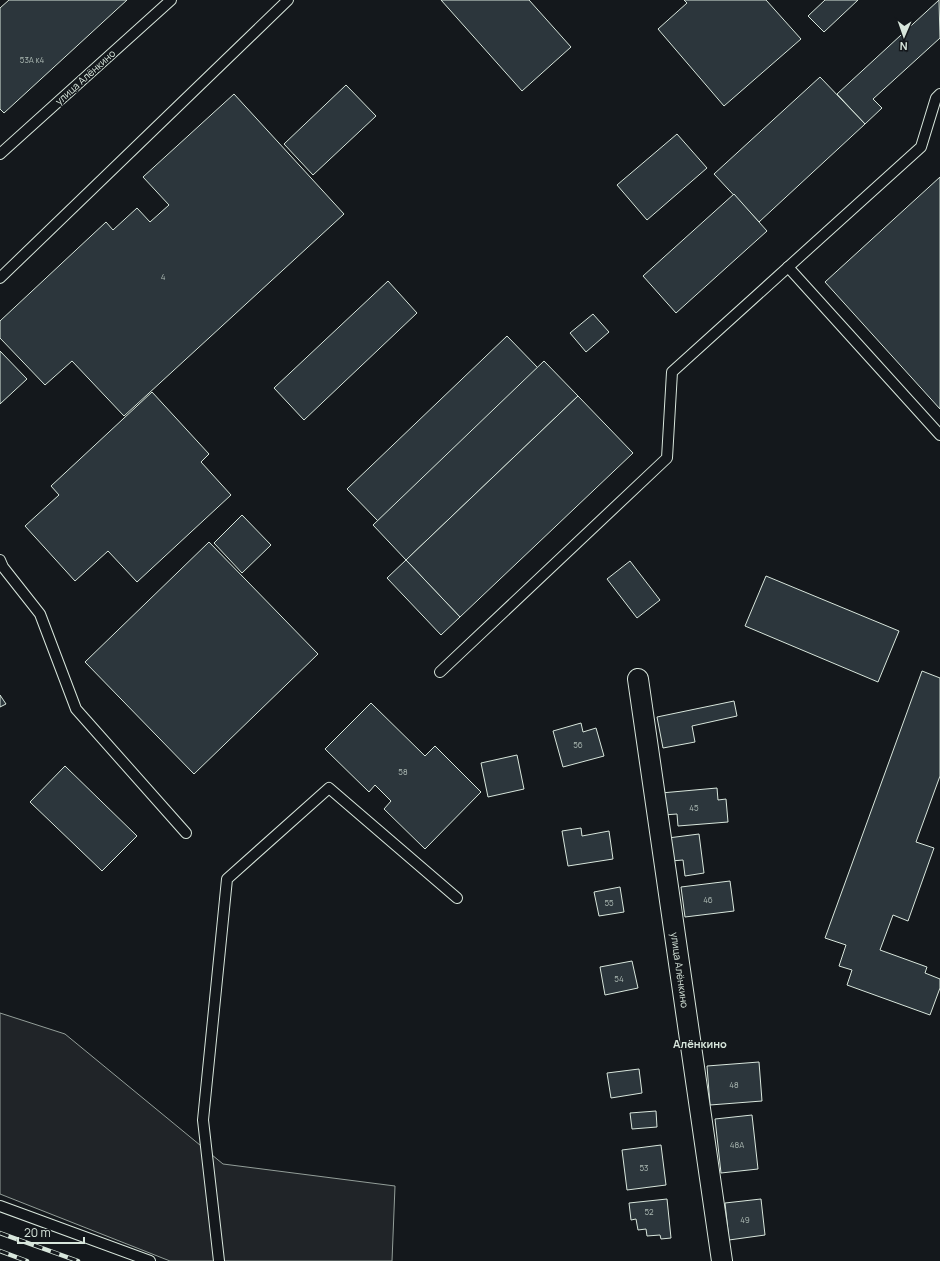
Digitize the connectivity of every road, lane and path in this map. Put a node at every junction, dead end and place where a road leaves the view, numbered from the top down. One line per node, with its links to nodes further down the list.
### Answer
1 (170, 0): 4 (lane, улица Алёнкино)
2 (288, 0): 6 (lane)
3 (940, 94): 5 (lane)
4 (0, 154)
5 (788, 267): 7 (lane); 9 (lane)
6 (0, 278)
7 (940, 435)
8 (0, 560): 11 (lane)
9 (440, 672)
10 (638, 679): 16 (street, улица Алёнкино)
11 (186, 833)
12 (457, 898): 15 (lane)
13 (0, 1206): 14 (lane)
14 (150, 1261)
15 (219, 1261)
16 (722, 1261)

